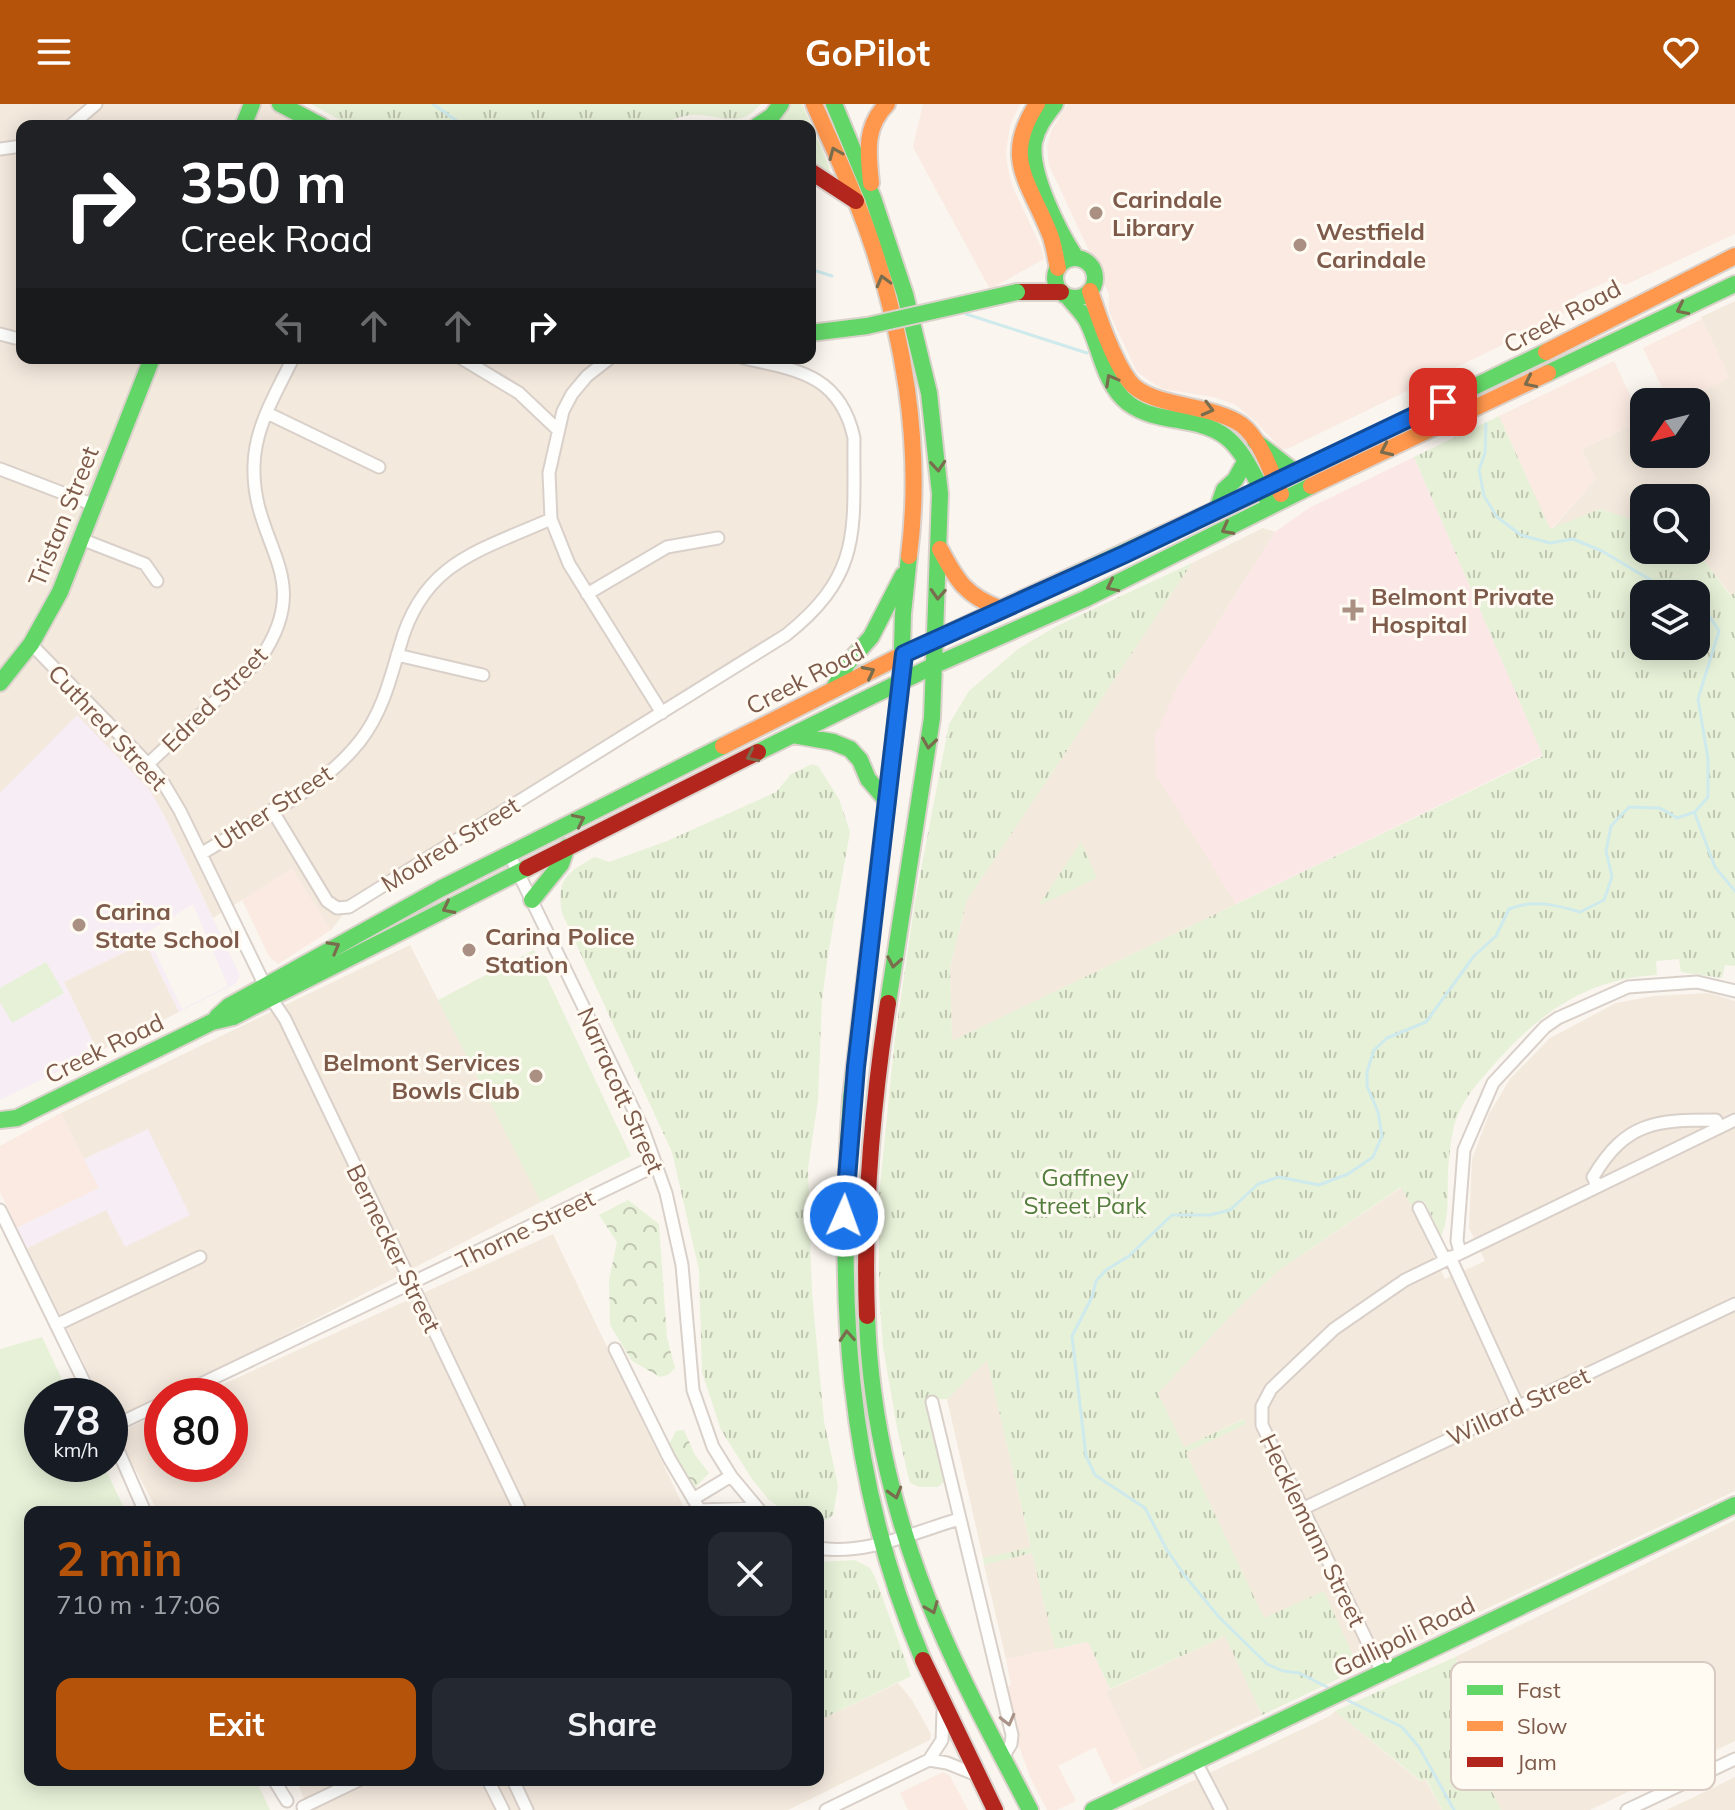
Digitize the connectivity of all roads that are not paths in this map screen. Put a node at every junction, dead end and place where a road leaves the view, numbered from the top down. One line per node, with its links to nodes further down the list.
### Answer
1 (96, 104): 9 (street)
2 (280, 104): 10 (main road)
3 (781, 104): 11 (main road)
4 (814, 104): 14 (main road, one-way to 4)
5 (834, 104): 13 (main road)
6 (887, 104): 13 (main road)
7 (1037, 104): 17 (main road)
8 (1055, 104): 16 (main road)
9 (77, 120)
10 (311, 120)
11 (766, 120)
12 (816, 175): 14 (main road)
13 (871, 189): 45 (main road, one-way to 45)
14 (856, 201): 46 (main road, one-way to 14)
15 (1735, 256): 37 (main road, Creek Road)
16 (1076, 258): 17 (main road); 19 (main road)
17 (1057, 272): 20 (main road); 21 (main road)
18 (1735, 284): 39 (main road, Creek Road, one-way to 39)
19 (1090, 291): 21 (main road); 22 (main road)
20 (1017, 292): 21 (main road); 23 (main road, bridge)
21 (1065, 294): 22 (main road)
22 (1092, 318): 33 (main road, one-way to 33); 34 (main road, one-way to 22)
23 (816, 332)
24 (0, 334): 25 (street)
25 (15, 338)
26 (150, 364): 40 (main road, Tristan Street)
27 (290, 364): 31 (street, Edred Street)
28 (471, 364): 32 (street)
29 (602, 364): 32 (street)
30 (769, 364): 59 (street, Modred Street)
31 (267, 413): 35 (street); 61 (street, Edred Street)
32 (558, 430): 42 (street)
33 (1255, 441): 37 (main road); 38 (main road)
34 (1245, 462): 38 (main road); 41 (main road)
35 (379, 467)
36 (0, 469): 40 (street)
37 (1296, 473): 38 (main road, Creek Road)
38 (1268, 486): 39 (main road); 41 (main road, Creek Road)
39 (1278, 502): 54 (main road, Creek Road, one-way to 54)
40 (94, 505): 44 (main road, Tristan Street)
41 (1217, 510): 49 (main road, Creek Road)
42 (551, 519): 48 (street); 53 (street, Uther Street)
43 (718, 538): 48 (street)
44 (81, 539): 47 (street); 51 (main road, Tristan Street)
45 (940, 549): 49 (main road); 50 (main road, one-way to 50)
46 (907, 568): 52 (main road); 58 (main road)
47 (157, 581)
48 (587, 594): 59 (street)
49 (1001, 609): 50 (main road, Creek Road)
50 (936, 639): 52 (main road, Creek Road); 54 (main road)
51 (31, 644): 57 (main road, Tristan Street); 61 (street, Cuthred Street)
52 (904, 654): 56 (main road); 58 (main road, Creek Road, one-way to 52)
53 (397, 655): 55 (street); 63 (street, Uther Street)
54 (935, 665): 56 (main road, Creek Road); 100 (main road, one-way to 100)
55 (483, 675)
56 (901, 682): 60 (main road, Creek Road); 62 (main road)
57 (0, 683)
58 (833, 690): 66 (main road, Creek Road, one-way to 58)
59 (662, 713): 63 (street, Modred Street)
60 (793, 735): 62 (main road); 64 (main road, Creek Road, one-way to 64)
61 (148, 764): 65 (street, Cuthred Street)
62 (887, 801): 101 (main road, one-way to 62)
63 (272, 810): 65 (street, Uther Street)
64 (567, 847): 67 (main road, Creek Road); 68 (main road)
65 (201, 854): 70 (street, Cuthred Street)
66 (509, 854): 67 (street, Narracott Street); 70 (main road, Creek Road, one-way to 66)
67 (518, 872): 68 (street, Narracott Street); 70 (main road, Creek Road, one-way to 70)
68 (532, 900): 76 (street, Narracott Street)
69 (1735, 991): 80 (street)
70 (268, 992): 71 (main road, Creek Road); 82 (street, Bernecker Street)
71 (17, 1118): 72 (main road, Creek Road); 75 (main road, Creek Road)
72 (0, 1120)
73 (1735, 1120): 74 (street, Hecklemann Street)
74 (1720, 1127): 77 (street, Hecklemann Street); 77 (street)
75 (0, 1135)
76 (657, 1165): 82 (street, Thorne Street); 91 (street, Narracott Street)
77 (1597, 1186): 80 (street, Hecklemann Street)
78 (1419, 1208): 80 (street)
79 (0, 1210): 84 (street)
80 (1452, 1256): 89 (street); 98 (street, Hecklemann Street)
81 (200, 1257): 84 (street)
82 (411, 1284): 87 (street, Thorne Street); 95 (street, Bernecker Street)
83 (1735, 1304): 89 (street, Willard Street)
84 (56, 1325): 86 (street)
85 (615, 1349): 92 (street, Narracott Street)
86 (82, 1378)
87 (214, 1378)
88 (932, 1402): 99 (street)
89 (1518, 1406): 98 (street, Willard Street)
90 (128, 1476): 94 (street)
91 (731, 1476): 92 (street); 97 (street, Narracott Street)
92 (693, 1499): 96 (street, Narracott Street)
93 (1735, 1505): 103 (main road, Gallipoli Road)
94 (142, 1506)
95 (518, 1506)
96 (697, 1506)
97 (756, 1506)
98 (1302, 1509): 103 (street, Hecklemann Street)
99 (959, 1519): 100 (street); 105 (street, one-way to 105)
100 (908, 1534): 101 (street); 105 (main road, one-way to 105)
101 (882, 1542): 102 (street); 104 (main road)
102 (824, 1548)
103 (1382, 1672): 108 (main road, Gallipoli Road)
104 (943, 1708): 107 (street); 110 (main road)
105 (1003, 1757): 122 (main road)
106 (1735, 1759): 109 (street)
107 (929, 1760): 110 (street); 120 (street)
108 (1195, 1760): 123 (main road, Gallipoli Road); 124 (street)
109 (1715, 1768)
110 (977, 1775): 121 (main road)
111 (276, 1786): 116 (street)
112 (347, 1786): 117 (street)
113 (491, 1786): 118 (street)
114 (516, 1786): 119 (street)
115 (1669, 1790): 125 (street)
116 (284, 1806): 117 (street)
117 (303, 1809)
118 (503, 1810)
119 (527, 1810)
120 (826, 1810)
121 (995, 1810)
122 (1030, 1810)
123 (1093, 1810)
124 (1221, 1810)
125 (1627, 1810)

